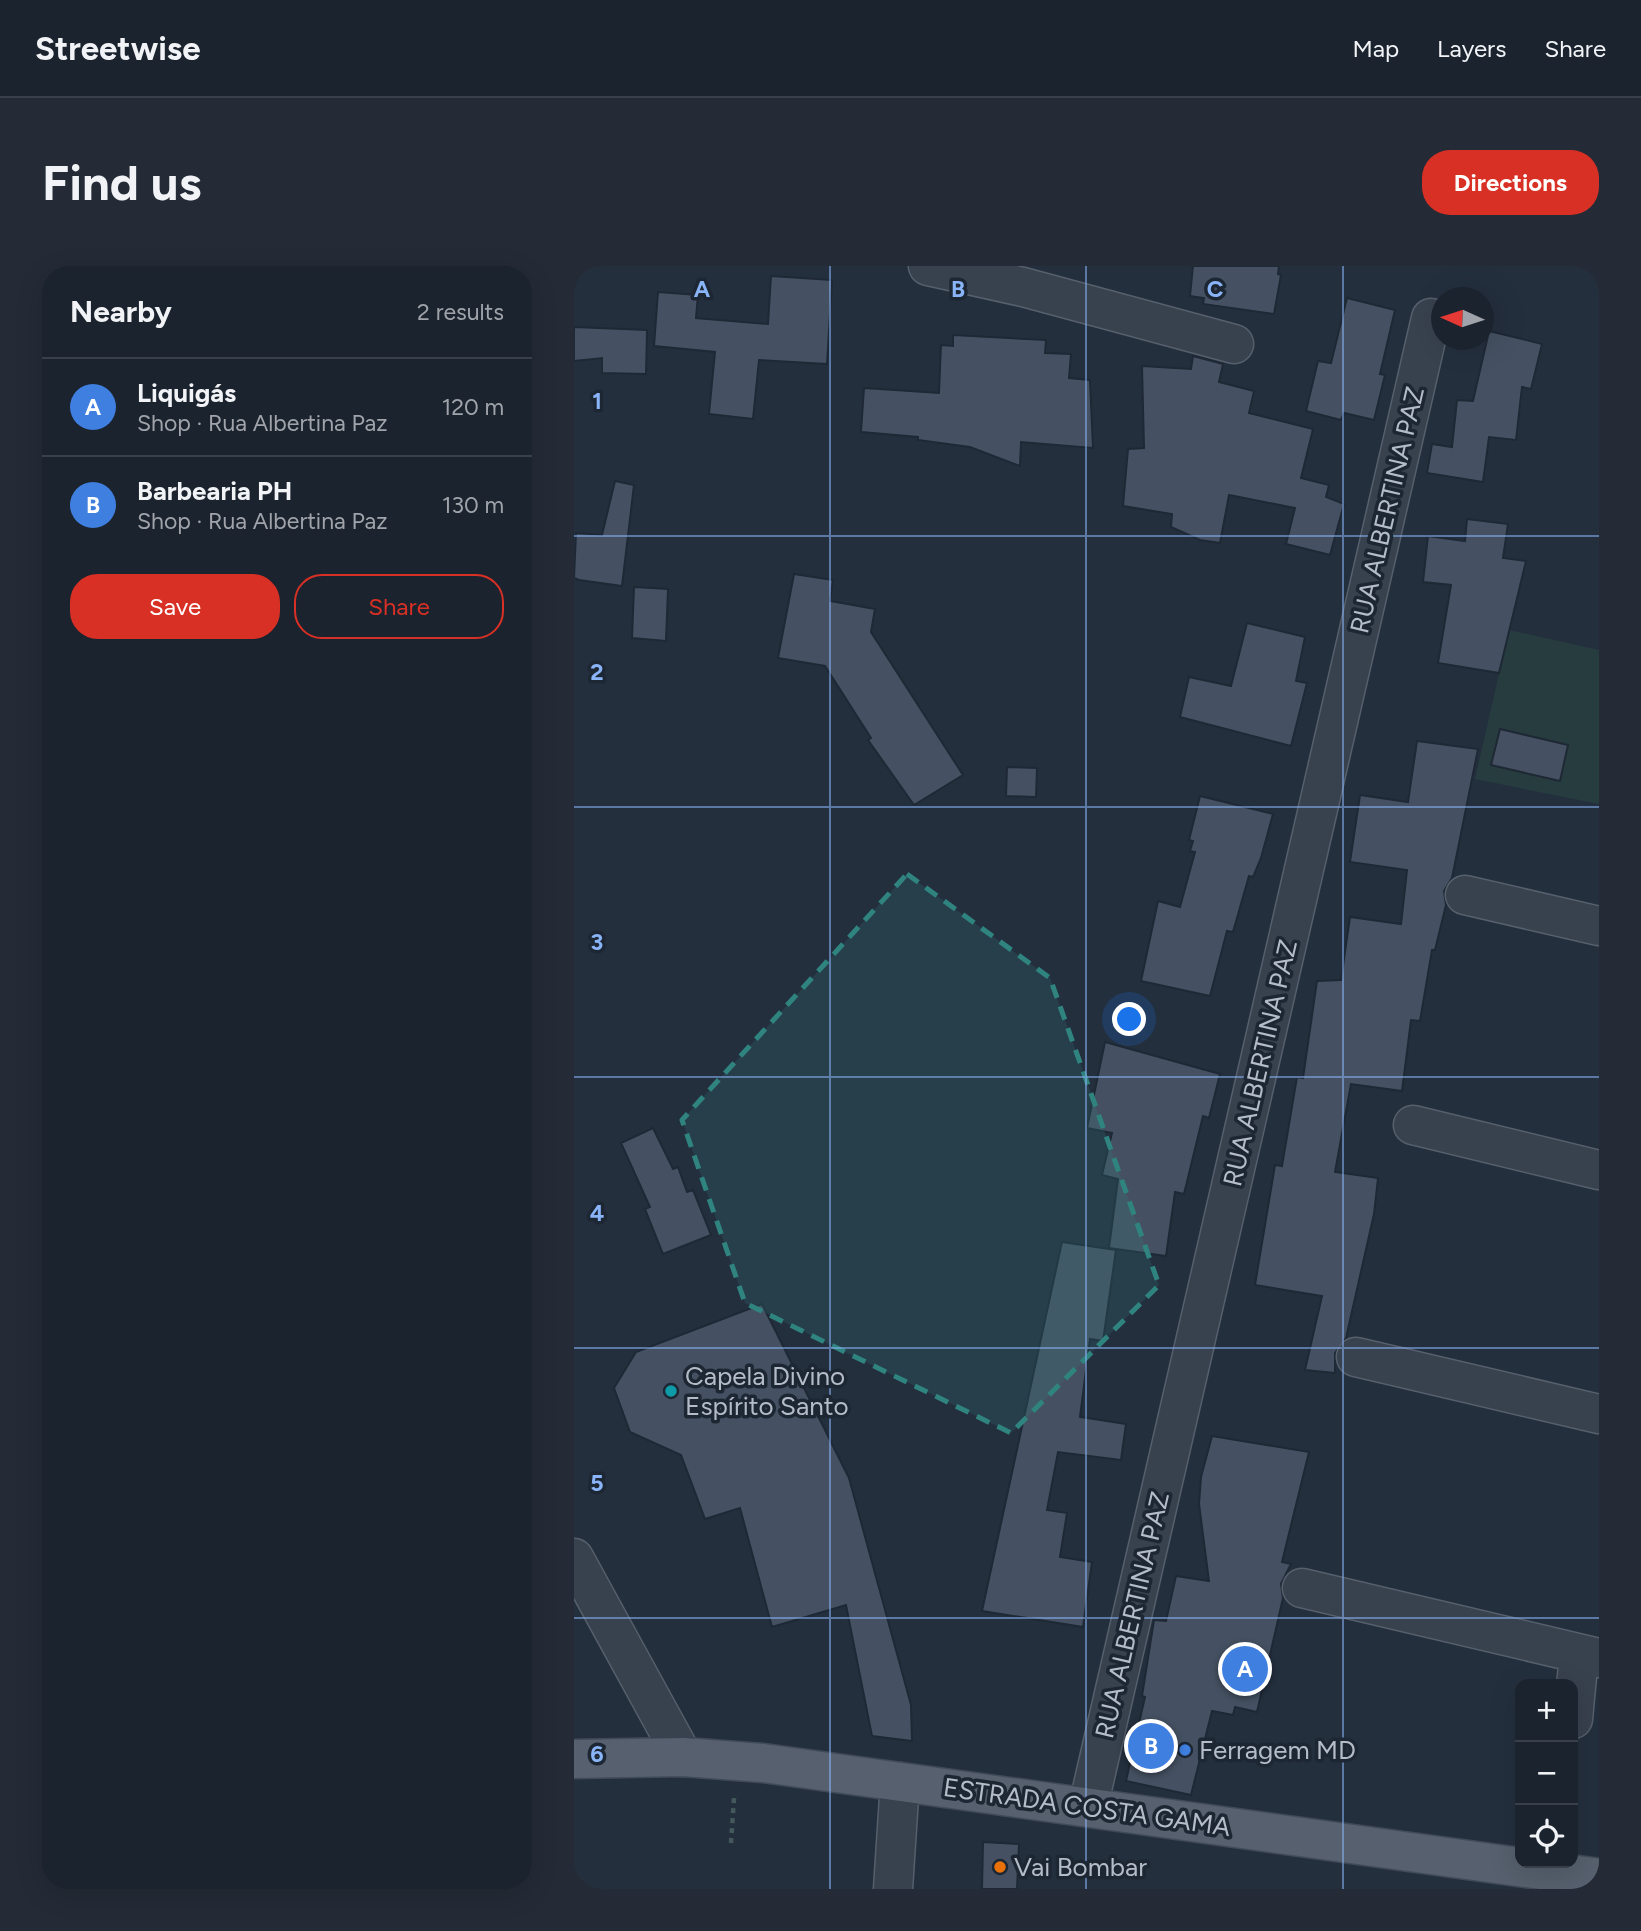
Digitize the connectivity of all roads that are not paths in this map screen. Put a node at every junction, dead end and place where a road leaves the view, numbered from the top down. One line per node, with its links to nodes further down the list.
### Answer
1 (928, 266): 3 (street)
2 (1431, 318): 17 (street, RUA ALBERTINA PAZ)
3 (1234, 344)
4 (1465, 895): 5 (street)
5 (1599, 926)
6 (1413, 1125): 7 (street)
7 (1599, 1170)
8 (1356, 1357): 9 (street)
9 (1599, 1413)
10 (574, 1558): 14 (street)
11 (1302, 1588): 12 (street)
12 (1589, 1657): 13 (street)
13 (1578, 1700)
14 (683, 1757): 15 (main road, ESTRADA COSTA GAMA); 16 (main road, ESTRADA COSTA GAMA)
15 (574, 1759)
16 (900, 1782): 17 (main road, ESTRADA COSTA GAMA); 21 (street)
17 (1088, 1807): 18 (main road, ESTRADA COSTA GAMA)
18 (1515, 1861)
19 (1563, 1868): 20 (main road, ESTRADA COSTA GAMA)
20 (1599, 1878)
21 (893, 1889)

